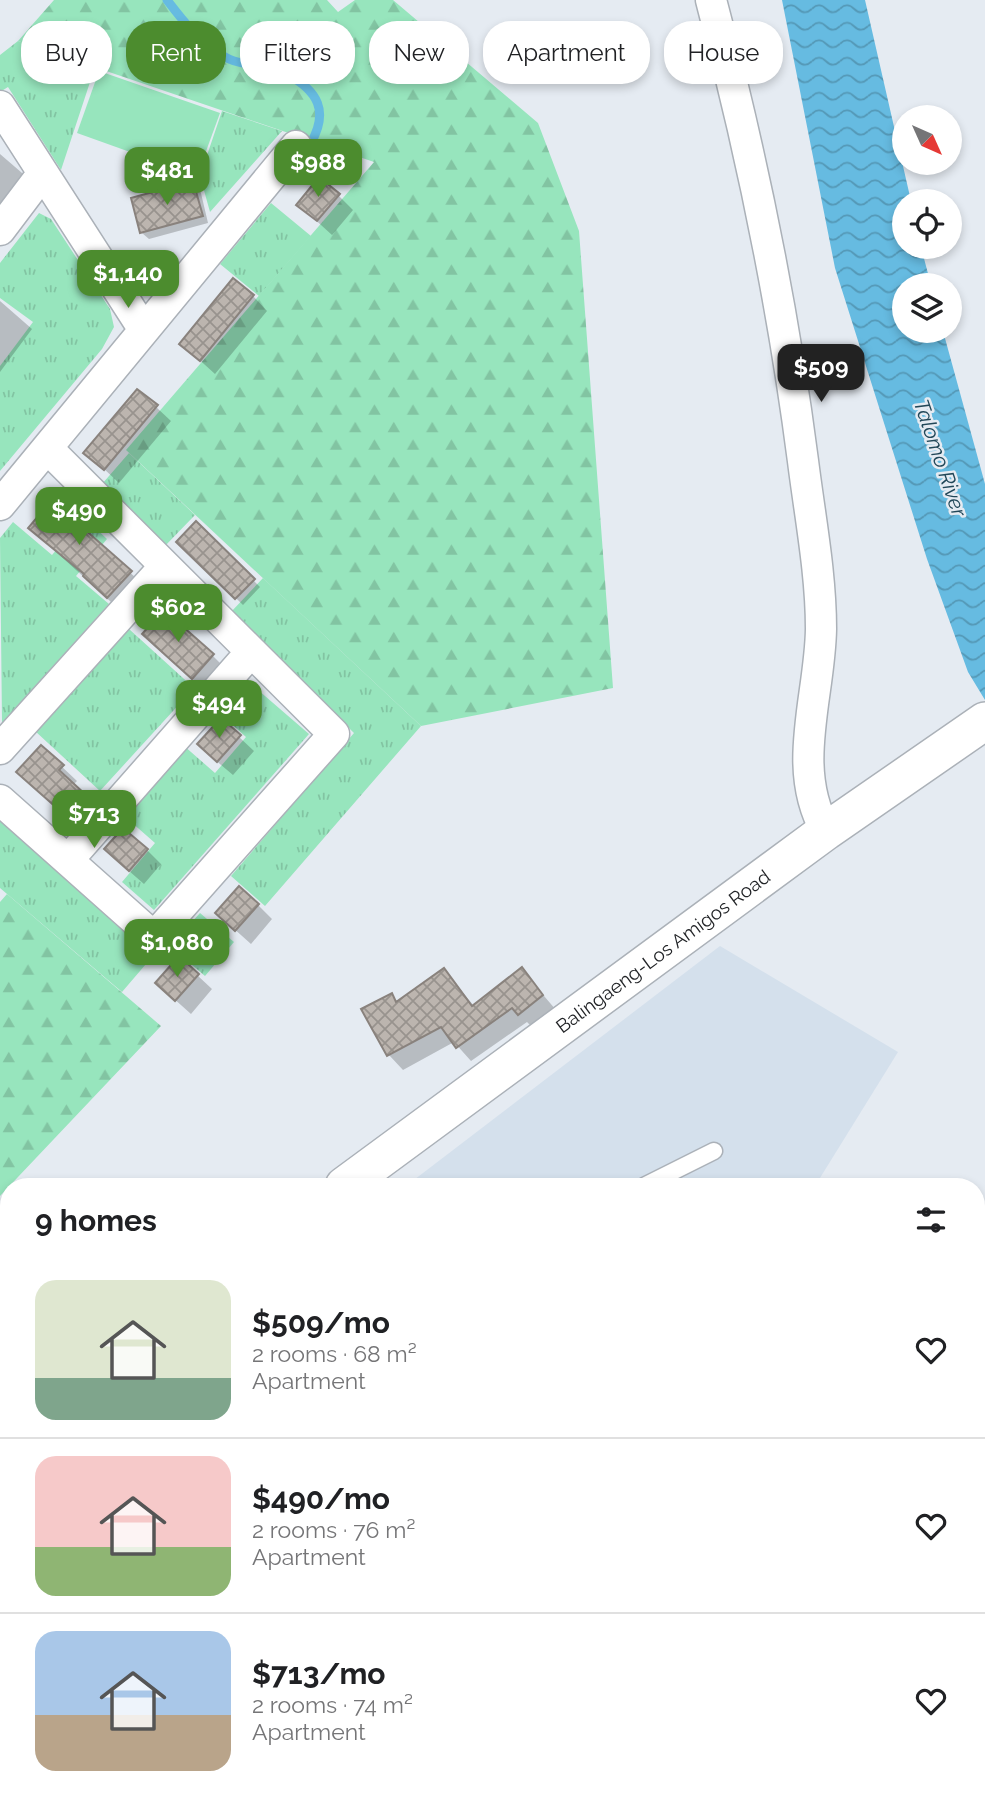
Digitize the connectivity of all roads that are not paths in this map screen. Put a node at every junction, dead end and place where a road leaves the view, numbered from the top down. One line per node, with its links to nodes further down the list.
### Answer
1 (711, 0): 14 (street)
2 (0, 106): 4 (street)
3 (296, 146): 6 (street)
4 (43, 173): 5 (street); 6 (street)
5 (0, 230)
6 (144, 330): 7 (street)
7 (47, 448): 8 (street); 9 (street)
8 (0, 505)
9 (165, 566): 10 (street); 12 (street)
10 (251, 652): 15 (street); 15 (street)
11 (985, 721): 14 (street, Balingaeng-Los Amigos Road)
12 (0, 750)
13 (0, 800): 15 (street)
14 (826, 831): 17 (street, Balingaeng-Los Amigos Road)
15 (68, 860)
16 (714, 1151): 18 (lane)
17 (355, 1178)
18 (660, 1178)

